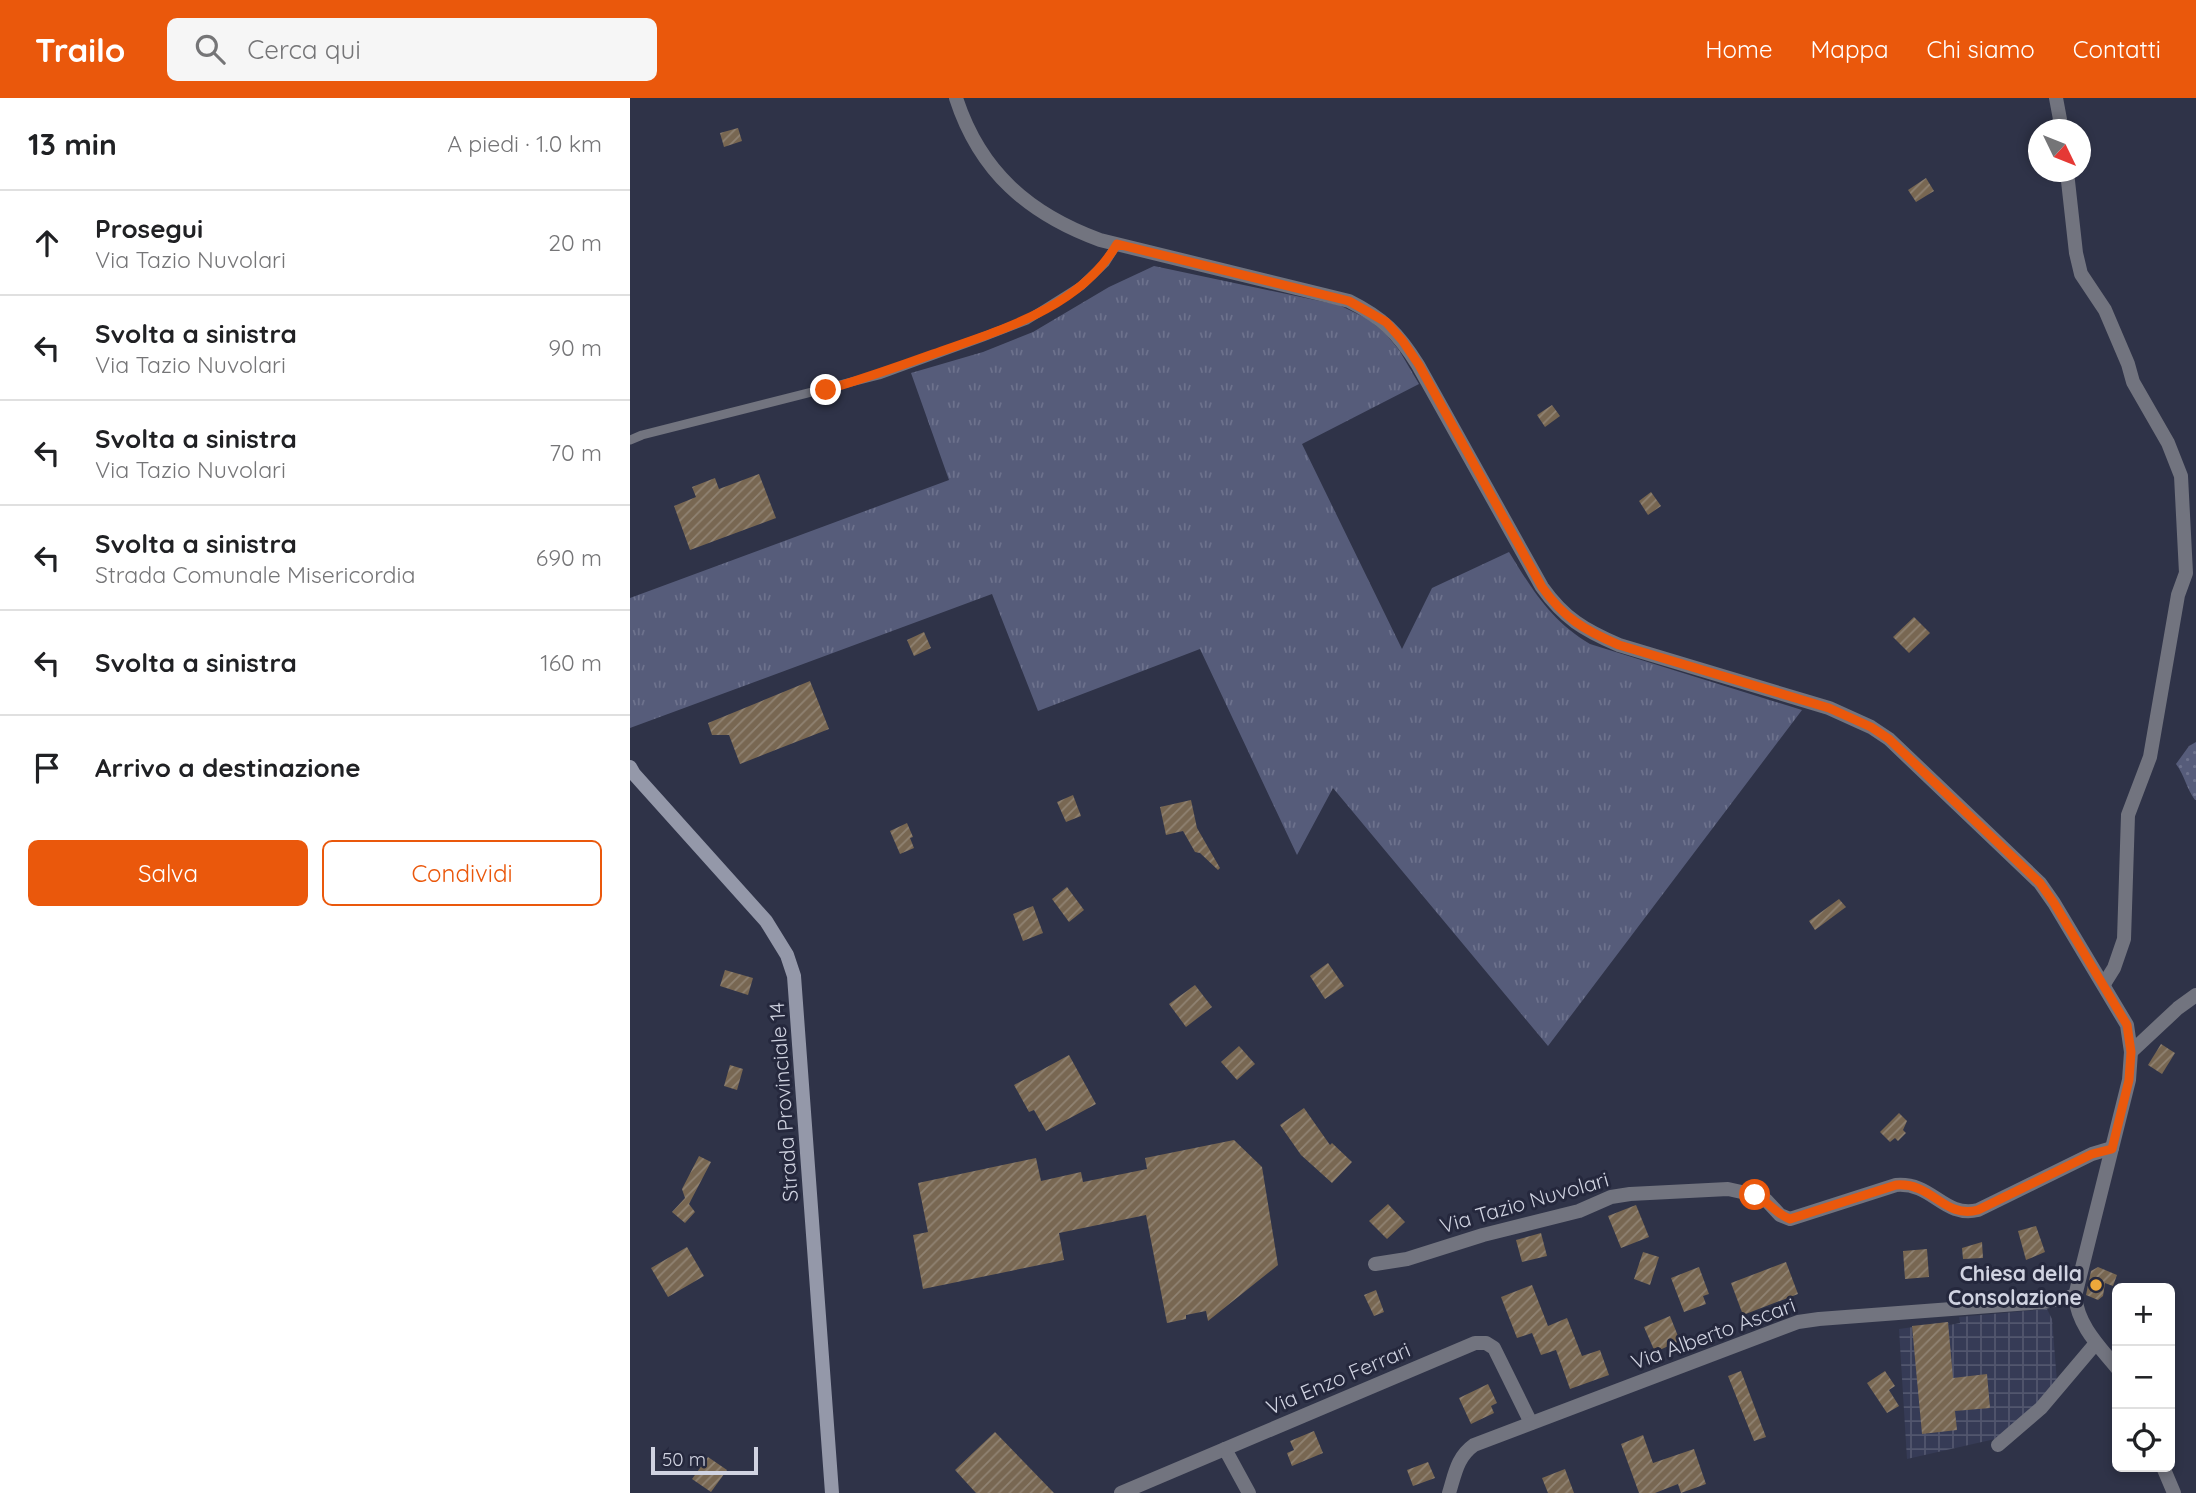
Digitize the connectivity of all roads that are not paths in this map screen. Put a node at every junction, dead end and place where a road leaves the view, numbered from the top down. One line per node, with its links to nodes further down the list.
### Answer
1 (956, 98): 5 (street)
2 (2056, 98): 3 (street)
3 (2060, 119)
4 (2068, 182): 8 (street)
5 (1117, 244): 6 (lane); 8 (street)
6 (630, 440)
7 (630, 767): 20 (main road, Strada Provinciale 14)
8 (2104, 984): 10 (street)
9 (2196, 995): 10 (street)
10 (2131, 1052): 11 (street)
11 (2112, 1149): 12 (street, Via Tazio Nuvolari); 13 (street)
12 (1375, 1264)
13 (2075, 1296): 14 (street); 16 (street, Via Alberto Ascari)
14 (2096, 1343): 15 (street); 17 (street)
15 (2112, 1362)
16 (1531, 1423): 18 (street, Via Enzo Ferrari); 23 (street, Via Alberto Ascari)
17 (1998, 1445)
18 (1225, 1449): 21 (street, Via Enzo Ferrari); 22 (street)
19 (2165, 1472): 24 (street)
20 (832, 1493)
21 (1121, 1493)
22 (1249, 1493)
23 (1449, 1493)
24 (2174, 1493)

